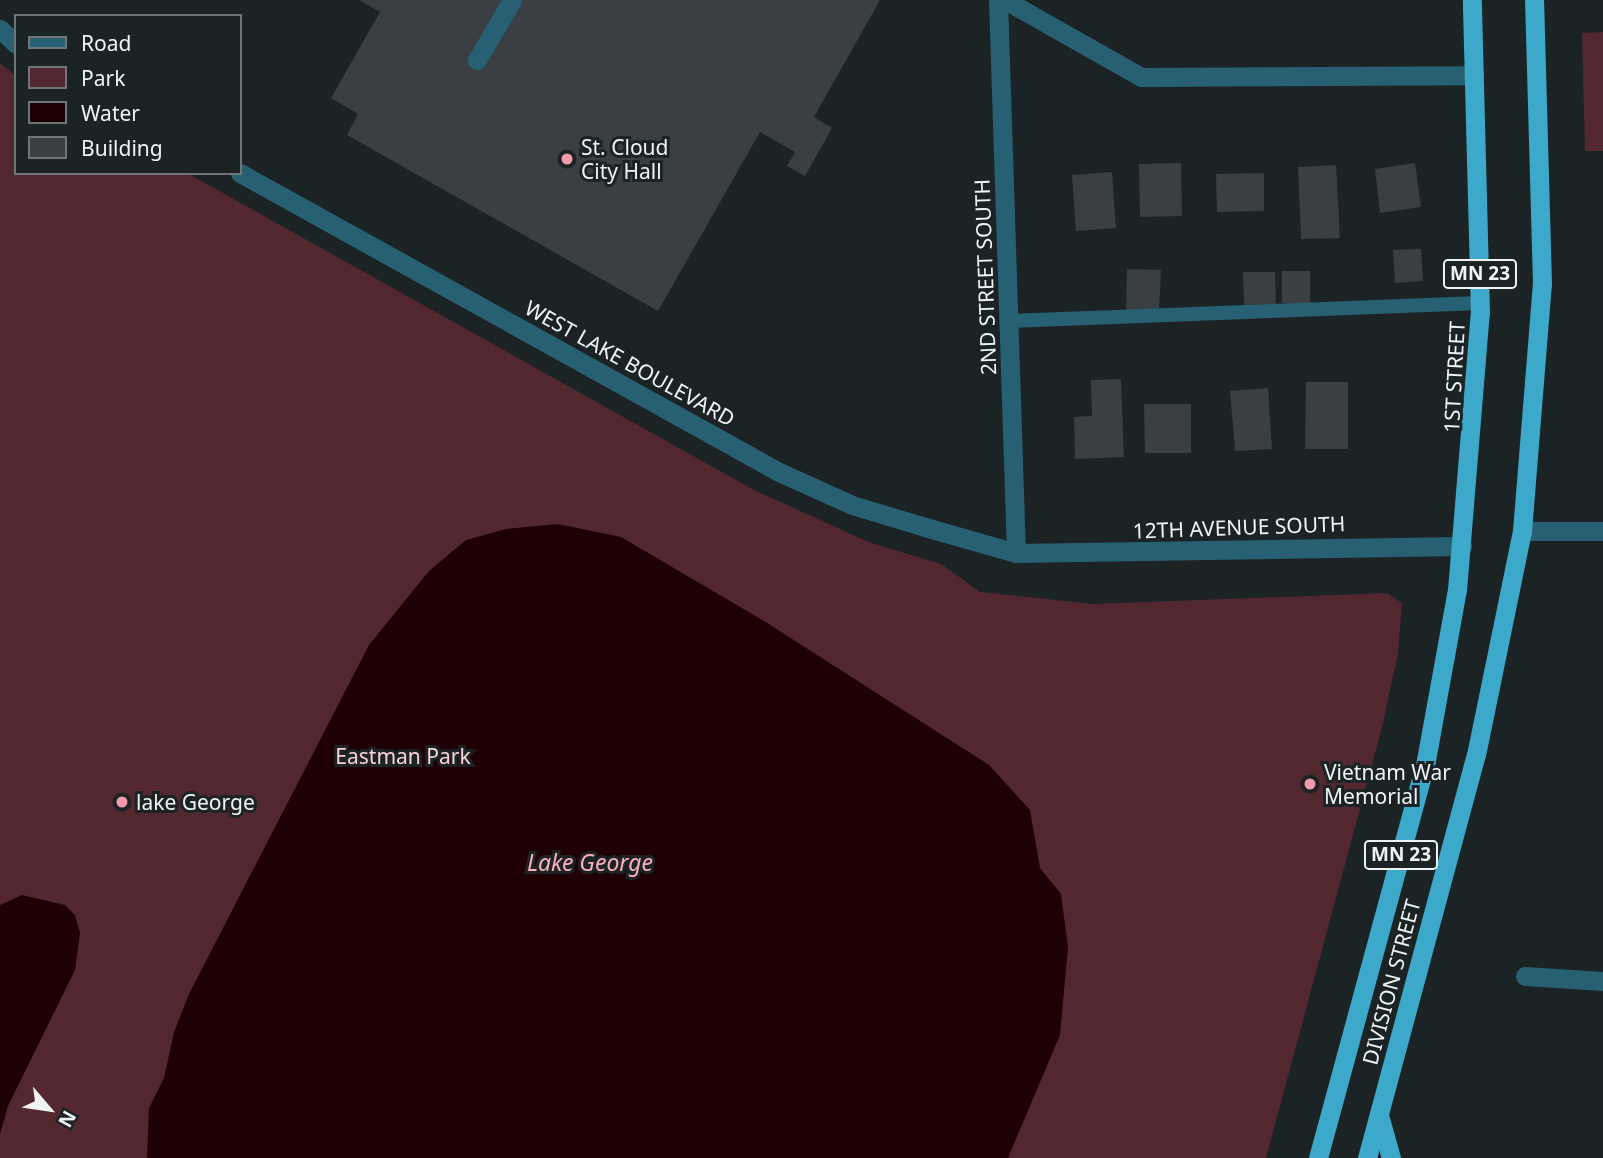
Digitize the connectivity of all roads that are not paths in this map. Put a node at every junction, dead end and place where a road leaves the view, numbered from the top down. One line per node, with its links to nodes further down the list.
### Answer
1 (512, 0): 8 (street)
2 (998, 0): 12 (street, 2ND STREET SOUTH)
3 (1005, 0): 9 (street)
4 (1472, 0): 9 (highway, 1ST STREET / MN 23)
5 (1534, 0): 13 (highway, MN 23)
6 (0, 29): 7 (street)
7 (14, 42)
8 (477, 60)
9 (1474, 75): 11 (highway, 1ST STREET / MN 23)
10 (242, 174): 16 (street, WEST LAKE BOULEVARD)
11 (1480, 303): 12 (lane); 15 (highway, 1ST STREET / MN 23)
12 (1009, 321): 16 (street, 2ND STREET SOUTH)
13 (1522, 531): 14 (street); 19 (highway, DIVISION STREET / MN 23)
14 (1603, 531)
15 (1462, 546): 16 (street, 12TH AVENUE SOUTH); 20 (highway, DIVISION STREET / MN 23)
16 (1016, 553)
17 (1525, 976): 18 (street)
18 (1603, 981)
19 (1379, 1115): 21 (highway, DIVISION STREET / MN 23); 22 (highway)
20 (1318, 1158)
21 (1367, 1158)
22 (1391, 1158)

